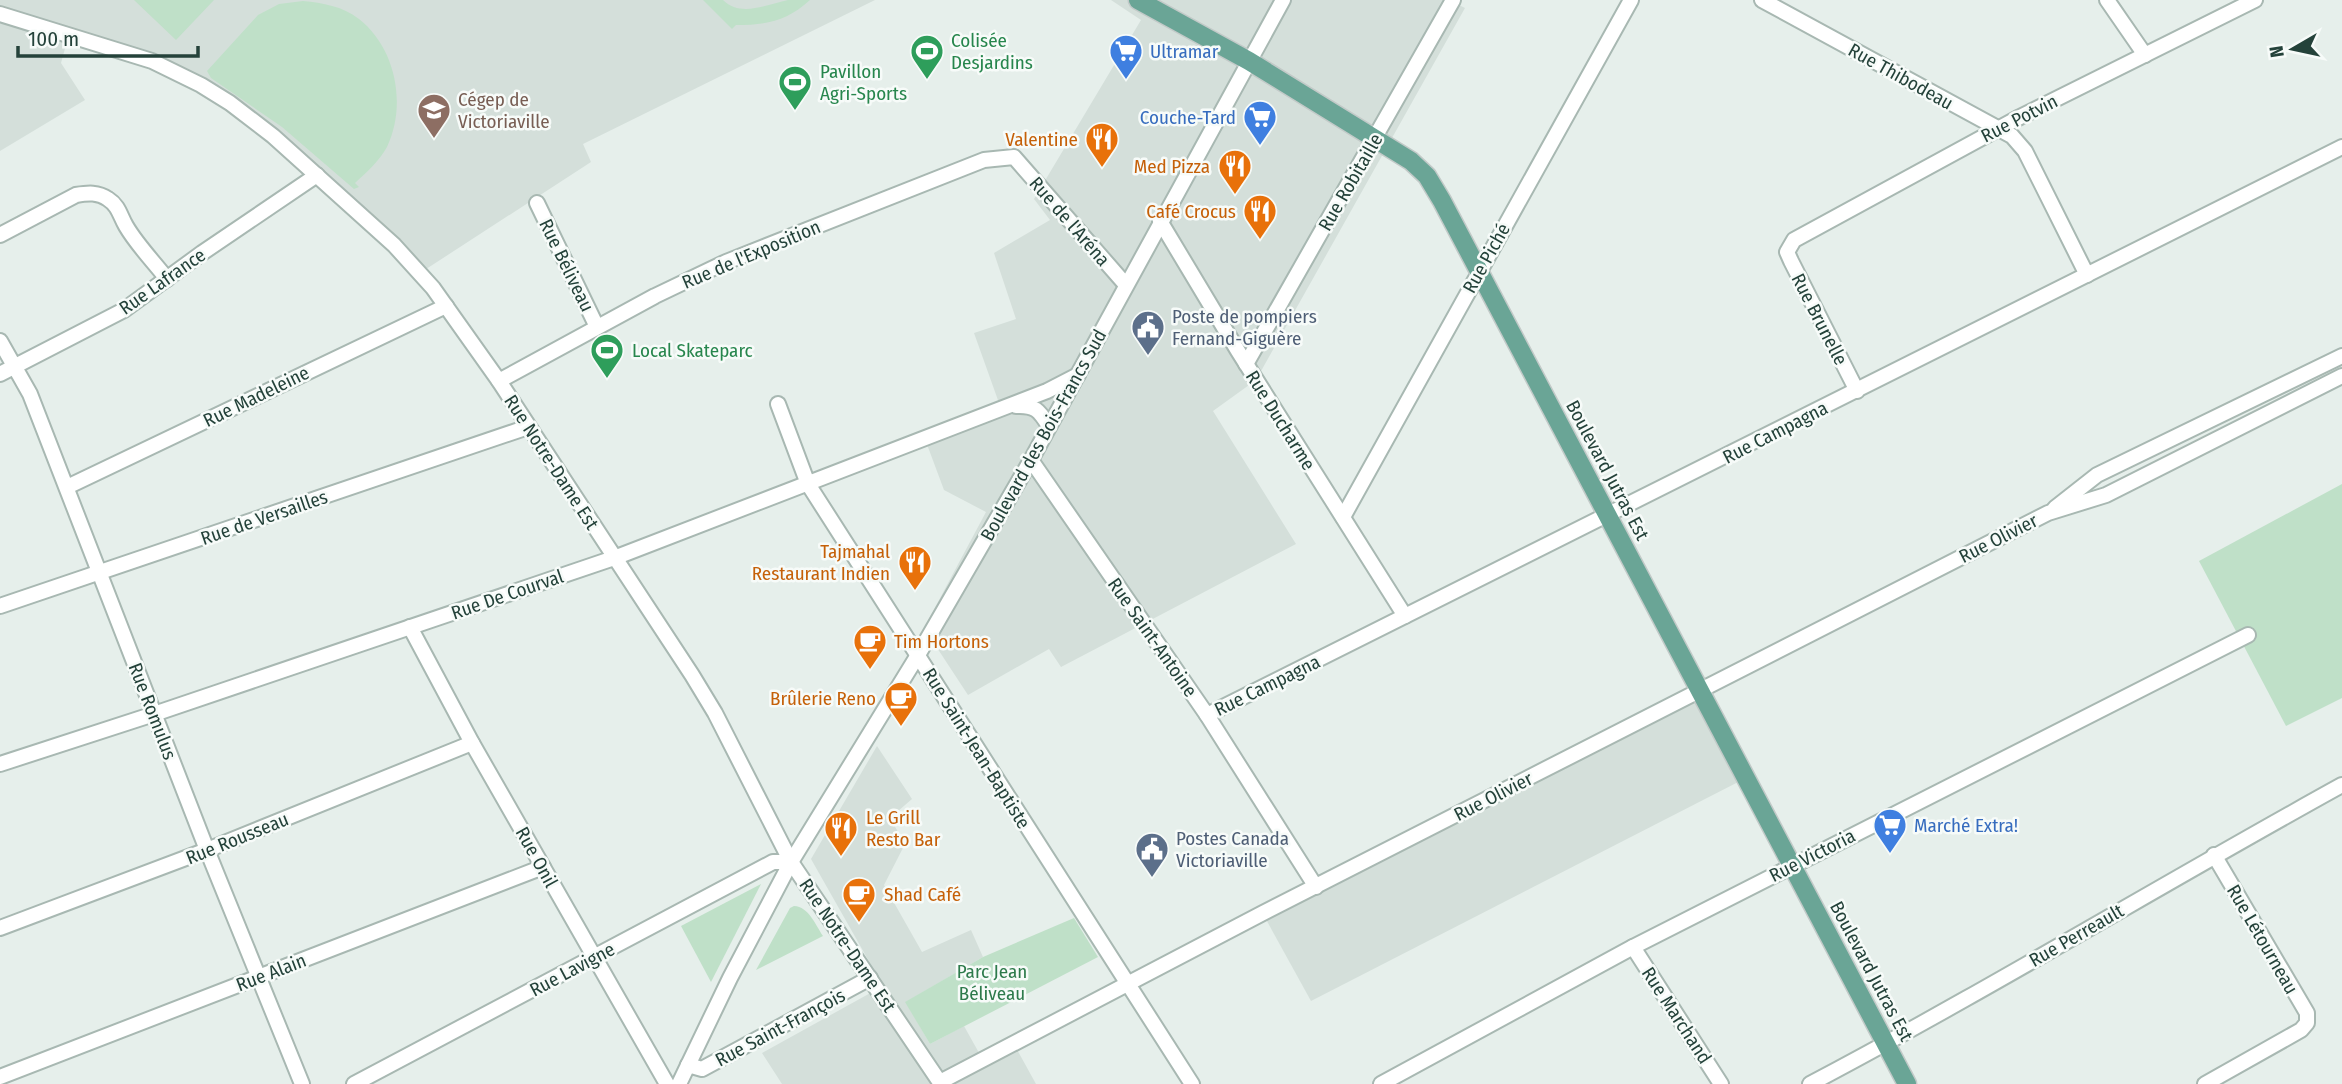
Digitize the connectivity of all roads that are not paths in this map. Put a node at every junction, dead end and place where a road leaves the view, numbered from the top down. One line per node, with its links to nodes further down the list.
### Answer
1 (1138, 0): 10 (main road, Boulevard Jutras Est)
2 (1283, 0): 10 (street, Boulevard des Bois-Francs Sud)
3 (1454, 0): 12 (street, Rue Robitaille)
4 (1631, 0): 20 (street, Rue Piché)
5 (1762, 0): 11 (street, Rue Thibodeau)
6 (2107, 0): 9 (street)
7 (2255, 0): 9 (street, Rue Potvin)
8 (0, 14): 15 (street, Rue Notre-Dame Est)
9 (2145, 55): 11 (street, Rue Potvin)
10 (1249, 61): 12 (main road, Boulevard Jutras Est); 17 (street, Boulevard des Bois-Francs Sud)
11 (1996, 129): 19 (street, Rue Potvin); 21 (street, Rue Thibodeau)
12 (1376, 138): 20 (main road, Boulevard Jutras Est); 28 (street, Rue Robitaille)
13 (2342, 147): 21 (street, Rue Campagna)
14 (1014, 158): 23 (street, Rue de l'Aréna); 25 (street, Rue de l'Exposition)
15 (317, 175): 22 (street, Rue Lafrance); 24 (street, Rue Notre-Dame Est)
16 (537, 203): 25 (street, Rue Béliveau)
17 (1160, 221): 23 (street, Boulevard des Bois-Francs Sud); 28 (street, Rue Ducharme)
18 (0, 235): 22 (street)
19 (1790, 246): 34 (street, Rue Brunelle)
20 (1479, 271): 43 (main road, Boulevard Jutras Est); 44 (street, Rue Piché)
21 (2087, 275): 34 (street, Rue Campagna)
22 (167, 279): 29 (street, Rue Lafrance)
23 (1126, 285): 31 (street, Boulevard des Bois-Francs Sud)
24 (446, 306): 33 (street, Rue Notre-Dame Est); 41 (street, Rue Madeleine)
25 (597, 327): 33 (street, Rue de l'Exposition)
26 (0, 341): 29 (street, Rue Romulus)
27 (2342, 356): 42 (street, Rue Olivier)
28 (1246, 364): 44 (street, Rue Ducharme)
29 (15, 367): 30 (street, Rue Lafrance); 41 (street, Rue Romulus)
30 (0, 374)
31 (1078, 375): 36 (street, Rue De Courval); 37 (street, Boulevard des Bois-Francs Sud)
32 (2342, 376): 42 (street, Rue Olivier)
33 (499, 381): 38 (street, Rue Notre-Dame Est)
34 (1857, 391): 43 (street, Rue Campagna)
35 (778, 404): 40 (street, Rue Saint-Jean-Baptiste)
36 (1007, 407): 37 (street, Rue De Courval); 40 (street, Rue De Courval)
37 (1049, 426): 39 (street, Boulevard des Bois-Francs Sud)
38 (528, 427): 45 (street, Rue Notre-Dame Est); 46 (street, Rue de Versailles)
39 (1031, 460): 51 (street, Boulevard des Bois-Francs Sud); 54 (street, Rue Saint-Antoine)
40 (808, 484): 45 (street, Rue De Courval); 51 (street, Rue Saint-Jean-Baptiste)
41 (67, 487): 46 (street, Rue Romulus)
42 (2048, 513): 52 (street, Rue Olivier)
43 (1608, 516): 48 (street, Rue Campagna); 52 (main road, Boulevard Jutras Est)
44 (1343, 517): 48 (street, Rue Ducharme)
45 (614, 558): 49 (street, Rue De Courval); 60 (street, Rue Notre-Dame Est)
46 (100, 573): 47 (street, Rue de Versailles); 53 (street, Rue Romulus)
47 (0, 606)
48 (1405, 616): 54 (street, Rue Campagna)
49 (410, 627): 53 (street, Rue De Courval); 55 (street, Rue Onil)
50 (2248, 635): 61 (street, Rue Victoria)
51 (918, 655): 60 (street, Boulevard des Bois-Francs Sud); 69 (street, Rue Saint-Jean-Baptiste)
52 (1700, 690): 61 (main road, Boulevard Jutras Est); 63 (street, Rue Olivier)
53 (154, 714): 56 (street, Rue De Courval); 58 (street, Rue Romulus)
54 (1207, 715): 63 (street, Rue Saint-Antoine)
55 (472, 743): 58 (street, Rue Rousseau); 62 (street, Rue Onil)
56 (0, 764)
57 (2342, 785): 59 (street, Rue Perreault)
58 (207, 850): 64 (street, Rue Rousseau); 67 (street, Rue Romulus)
59 (2214, 855): 70 (street, Rue Perreault); 83 (street, Rue Létourneau)
60 (791, 862): 66 (street, Rue Lavigne); 68 (street, Rue Notre-Dame Est); 71 (street, Boulevard des Bois-Francs Sud)
61 (1792, 865): 65 (street, Rue Victoria); 70 (main road, Boulevard Jutras Est)
62 (543, 867): 66 (street, Rue Onil); 67 (street, Rue Alain)
63 (1316, 887): 69 (street, Rue Olivier)
64 (0, 928)
65 (1633, 947): 79 (street, Rue Victoria); 80 (street, Rue Marchand)
66 (593, 958): 75 (street, Rue Lavigne); 76 (street, Rue Onil)
67 (258, 977): 72 (street, Rue Alain); 74 (street, Rue Romulus)
68 (870, 978): 71 (street, Rue Saint-François); 73 (street, Rue Notre-Dame Est)
69 (1129, 984): 73 (street, Rue Olivier); 78 (street, Rue Saint-Jean-Baptiste)
70 (1886, 1044): 81 (street, Rue Perreault); 82 (main road, Boulevard Jutras Est)
71 (688, 1065): 77 (street, Boulevard des Bois-Francs Sud)
72 (0, 1076)
73 (940, 1083)
74 (302, 1084)
75 (354, 1084)
76 (667, 1084)
77 (679, 1084)
78 (1192, 1084)
79 (1381, 1084)
80 (1721, 1084)
81 (1810, 1084)
82 (1907, 1084)
83 (2205, 1084)

